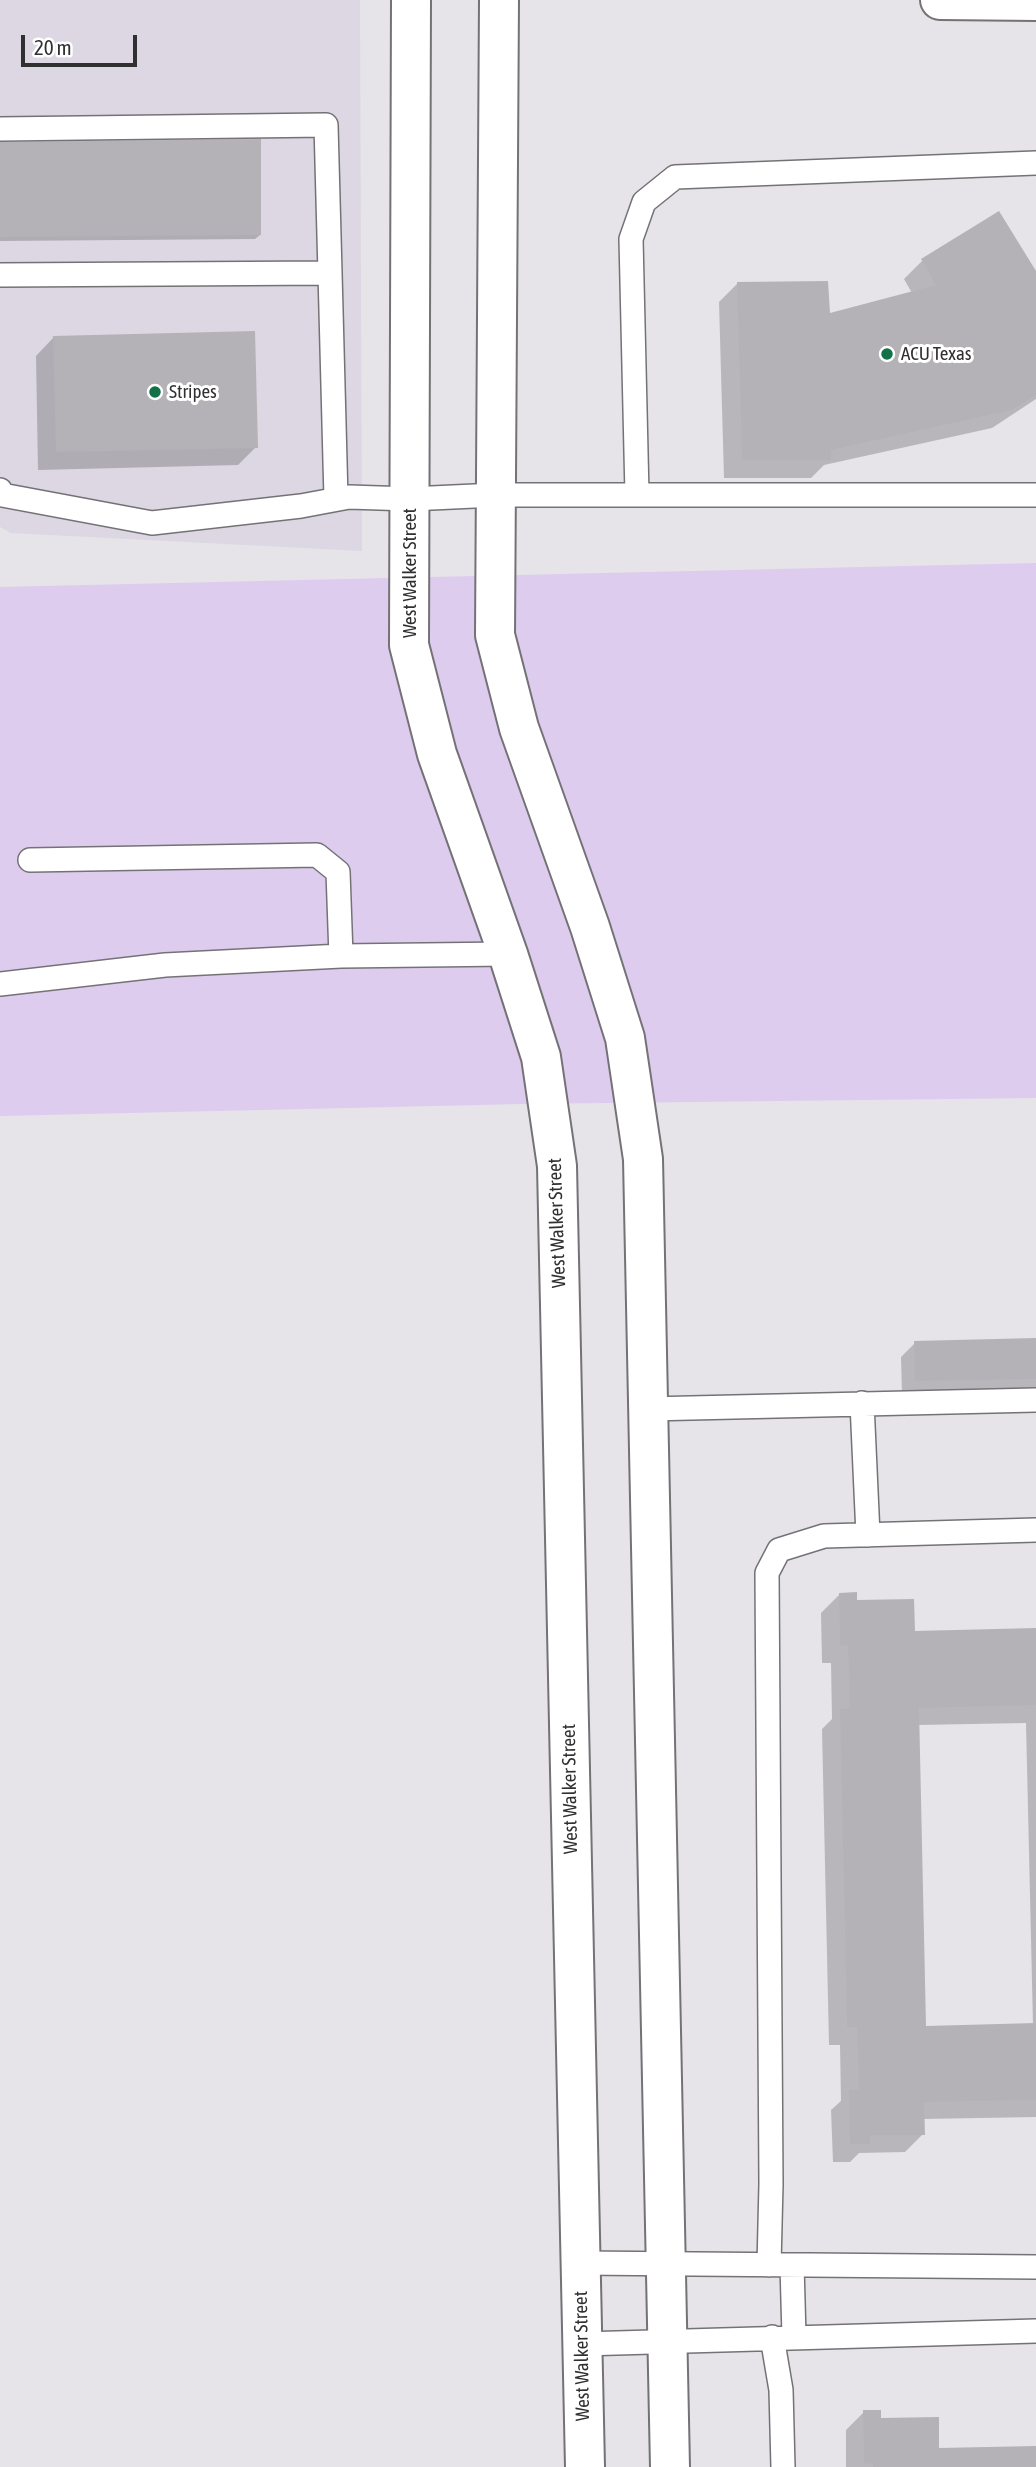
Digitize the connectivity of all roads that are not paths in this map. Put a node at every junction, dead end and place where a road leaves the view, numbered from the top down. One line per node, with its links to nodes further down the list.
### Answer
1 (411, 0): 14 (street, West Walker Street)
2 (499, 0): 11 (street)
3 (940, 0): 4 (street)
4 (1036, 1)
5 (0, 128): 7 (lane)
6 (1036, 163): 12 (lane)
7 (330, 273): 8 (lane); 13 (lane)
8 (0, 275)
9 (0, 490): 13 (lane)
10 (1031, 492): 12 (lane)
11 (496, 495): 12 (lane); 14 (lane); 21 (street)
12 (637, 495)
13 (336, 499): 14 (lane)
14 (410, 499): 16 (street, West Walker Street)
15 (30, 860): 17 (lane)
16 (508, 954): 17 (lane); 24 (street, West Walker Street)
17 (341, 956): 18 (lane)
18 (0, 984)
19 (1036, 1400): 20 (lane)
20 (862, 1403): 21 (lane); 23 (lane)
21 (648, 1409): 25 (street)
22 (1036, 1530): 23 (lane)
23 (867, 1535): 26 (lane)
24 (580, 2263): 25 (lane); 31 (street, West Walker Street)
25 (666, 2265): 26 (lane); 30 (street)
26 (780, 2265): 27 (lane); 29 (lane)
27 (1036, 2267)
28 (1036, 2331): 29 (lane)
29 (783, 2337): 30 (lane); 34 (lane)
30 (668, 2340): 31 (lane); 33 (street)
31 (582, 2344): 32 (street, West Walker Street)
32 (585, 2467)
33 (670, 2467)
34 (783, 2467)

